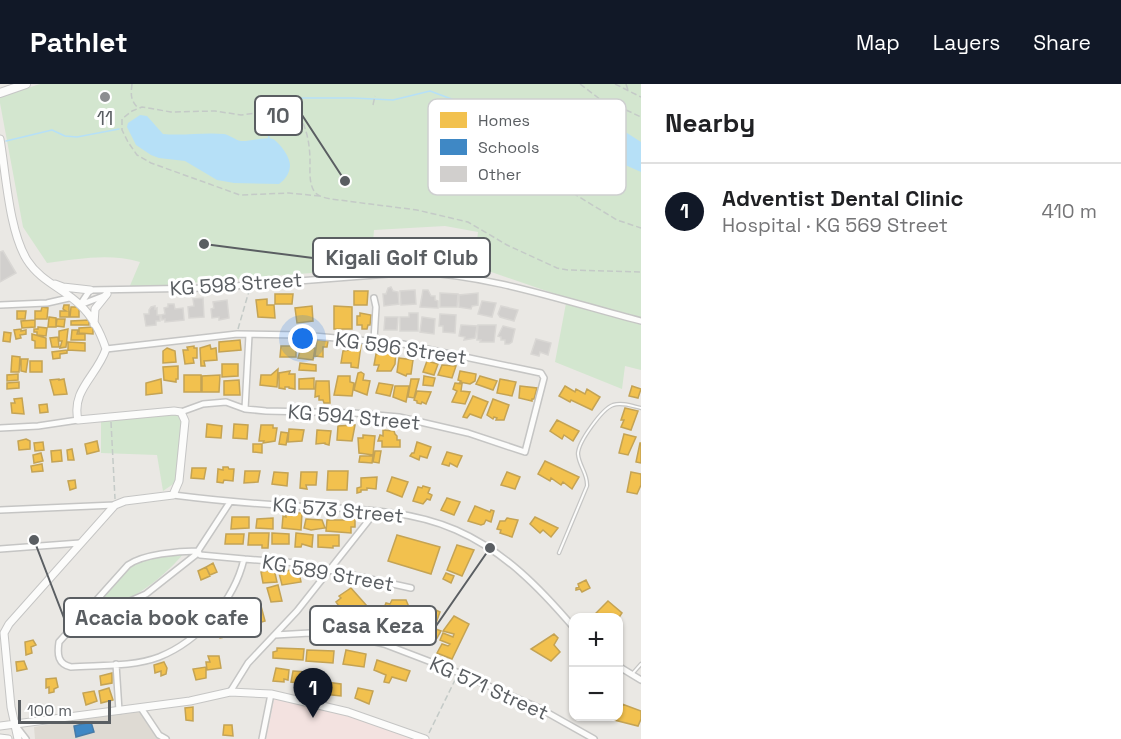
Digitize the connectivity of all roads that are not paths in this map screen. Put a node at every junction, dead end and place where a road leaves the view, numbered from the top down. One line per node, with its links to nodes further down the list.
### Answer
1 (26, 84): 2 (main road)
2 (0, 93)
3 (0, 139): 4 (street)
4 (45, 281): 5 (street); 7 (street)
5 (90, 290): 6 (street, KG 598 Street); 10 (street)
6 (110, 293): 10 (street, KG 598 Street); 11 (street, KG 598 Street); 12 (street)
7 (69, 298): 9 (street); 10 (street)
8 (374, 298): 14 (street)
9 (0, 305)
10 (80, 305): 12 (street)
11 (641, 321)
12 (94, 324): 15 (street)
13 (249, 334): 14 (street, KG 596 Street); 15 (street, KG 596 Street); 17 (street)
14 (374, 340): 21 (street, KG 596 Street)
15 (106, 349): 19 (street)
16 (641, 408): 30 (lane)
17 (245, 409): 18 (street, KG 594 Street); 21 (street, KG 594 Street)
18 (181, 412): 19 (street); 22 (street)
19 (78, 420): 20 (street)
20 (0, 428)
21 (525, 452)
22 (173, 495): 23 (street, KG 573 Street); 24 (street)
23 (230, 502): 26 (street, KG 573 Street); 29 (street)
24 (115, 505): 25 (street); 27 (street)
25 (0, 510)
26 (376, 511): 32 (street); 34 (street, KG 573 Street)
27 (80, 543): 28 (street); 36 (street)
28 (0, 549)
29 (198, 552): 31 (street, KG 589 Street); 35 (street); 35 (street, KG 589 Street)
30 (559, 553)
31 (244, 559): 32 (street, KG 589 Street); 38 (street)
32 (331, 570): 33 (street, KG 589 Street); 37 (street)
33 (411, 588)
34 (569, 623)
35 (75, 626): 38 (street, KG 589 Street)
36 (2, 633): 47 (street)
37 (275, 635): 43 (street); 57 (street, KG 571 Street)
38 (116, 664): 46 (street)
39 (641, 664): 41 (lane)
40 (620, 667): 41 (street)
41 (632, 675): 42 (street)
42 (641, 680)
43 (230, 692): 44 (street); 45 (street)
44 (271, 694): 51 (street); 56 (street)
45 (141, 708): 46 (street); 55 (street)
46 (119, 711): 47 (street)
47 (15, 725): 48 (street); 49 (street); 53 (street); 54 (street)
48 (0, 726)
49 (0, 732)
50 (0, 738): 52 (street)
51 (422, 738)
52 (8, 739)
53 (18, 739)
54 (26, 739)
55 (166, 739)
56 (261, 739)
57 (594, 739)

